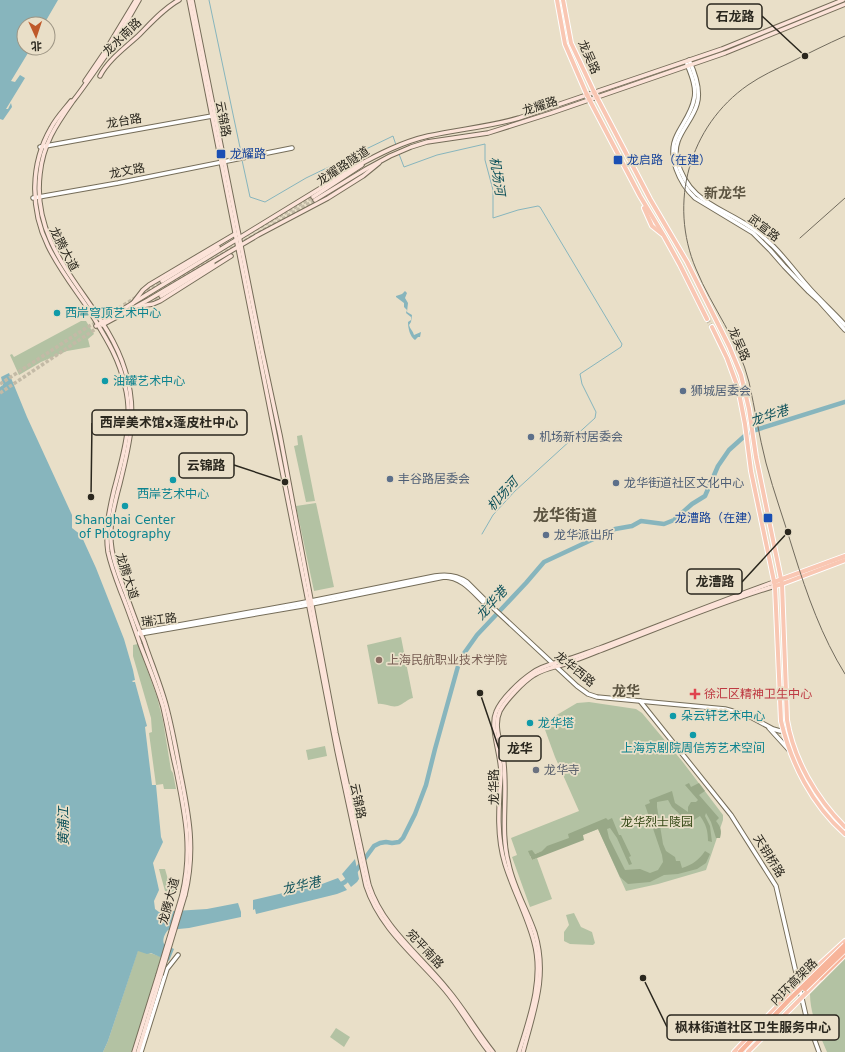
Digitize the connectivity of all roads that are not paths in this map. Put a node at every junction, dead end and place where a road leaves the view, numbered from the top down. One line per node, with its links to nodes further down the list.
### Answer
1 (136, 0): 13 (main road, 龙腾大道)
2 (139, 0): 13 (main road, 龙腾大道)
3 (179, 0): 12 (main road, 龙水南路)
4 (189, 0): 18 (main road, 云锦路)
5 (192, 0): 23 (main road, 云锦路)
6 (557, 0): 15 (main road, 龙吴路)
7 (563, 0): 14 (main road, 龙吴路)
8 (843, 0): 10 (main road, 龙耀路)
9 (845, 4): 11 (main road, 龙耀路)
10 (688, 61): 11 (street); 14 (main road, 龙耀路)
11 (690, 65): 16 (main road, 龙耀路); 37 (street, 武宣路); 39 (street)
12 (100, 76)
13 (86, 81): 19 (main road, 龙腾大道)
14 (594, 92): 15 (main road, 龙耀路); 16 (main road, 龙吴路)
15 (586, 95): 17 (main road, 龙吴路); 21 (main road, 龙耀路)
16 (597, 96): 17 (main road, 龙耀路); 44 (main road, 龙吴路)
17 (589, 99): 22 (main road, 龙耀路); 35 (main road, 龙吴路)
18 (212, 116): 19 (street, 龙台路); 23 (main road, 云锦路)
19 (43, 146): 24 (main road, 龙腾大道)
20 (292, 148): 23 (street, 龙文路)
21 (384, 152): 22 (main road, 龙耀路隧道); 25 (main road, 龙耀路)
22 (381, 161): 29 (main road, 龙耀路)
23 (223, 162): 24 (street, 龙文路); 25 (main road, 云锦路)
24 (36, 198): 36 (main road, 龙腾大道)
25 (237, 237): 26 (main road, 龙耀路); 27 (main road, 龙耀路); 29 (main road, 云锦路)
26 (229, 238): 28 (main road); 33 (main road, 龙耀路)
27 (232, 241): 28 (main road); 33 (main road, 龙耀路)
28 (217, 248): 31 (main road)
29 (239, 249): 30 (main road, 龙耀路); 46 (main road, 云锦路)
30 (230, 255): 32 (main road); 34 (main road, 龙耀路); 34 (main road, 龙耀路)
31 (162, 281)
32 (161, 296)
33 (133, 303): 36 (main road, 龙耀路)
34 (128, 311): 36 (main road, 龙耀路)
35 (708, 319)
36 (100, 325): 48 (main road, 龙腾大道)
37 (845, 325)
38 (712, 326): 45 (main road, 龙吴路)
39 (845, 330)
40 (845, 556): 44 (main road)
41 (845, 560): 44 (main road)
42 (453, 577): 43 (street, 龙华西路); 46 (street, 瑞江路)
43 (462, 580): 47 (street, 龙华西路); 47 (street, 龙华西路)
44 (781, 582): 45 (main road); 52 (main road, 龙吴路)
45 (774, 584): 49 (main road, 龙华路); 49 (main road, 龙华路); 53 (main road, 龙吴路)
46 (310, 602): 48 (street, 瑞江路); 57 (main road, 云锦路)
47 (490, 605): 49 (street, 龙华西路)
48 (139, 634): 65 (main road, 龙腾大道, bridge)
49 (553, 665): 50 (street, 龙华西路); 71 (main road, 龙华路); 72 (main road, 龙华路)
50 (640, 701): 51 (street, 龙华西路); 63 (street, 天钥桥路)
51 (765, 725): 53 (street, 龙华西路); 54 (street)
52 (789, 730): 53 (street, 龙华西路); 55 (main road)
53 (784, 731): 54 (main road)
54 (790, 751): 56 (main road)
55 (845, 827)
56 (845, 834)
57 (360, 852): 69 (main road, 宛平南路); 70 (main road, 宛平南路)
58 (845, 941): 63 (main road)
59 (845, 944): 74 (highway, 内环高架路, bridge)
60 (845, 953): 62 (highway); 75 (highway, 内环高架路, bridge)
61 (178, 955): 68 (street)
62 (821, 978): 64 (main road)
63 (798, 984): 64 (street, 天钥桥路); 73 (main road)
64 (802, 999): 76 (main road); 77 (street, 天钥桥路)
65 (148, 1014): 66 (main road, 龙腾大道); 67 (main road, 龙腾大道)
66 (134, 1052)
67 (138, 1052)
68 (141, 1052)
69 (489, 1052)
70 (493, 1052)
71 (519, 1052)
72 (523, 1052)
73 (734, 1052)
74 (740, 1052)
75 (744, 1052)
76 (748, 1052)
77 (818, 1052)

